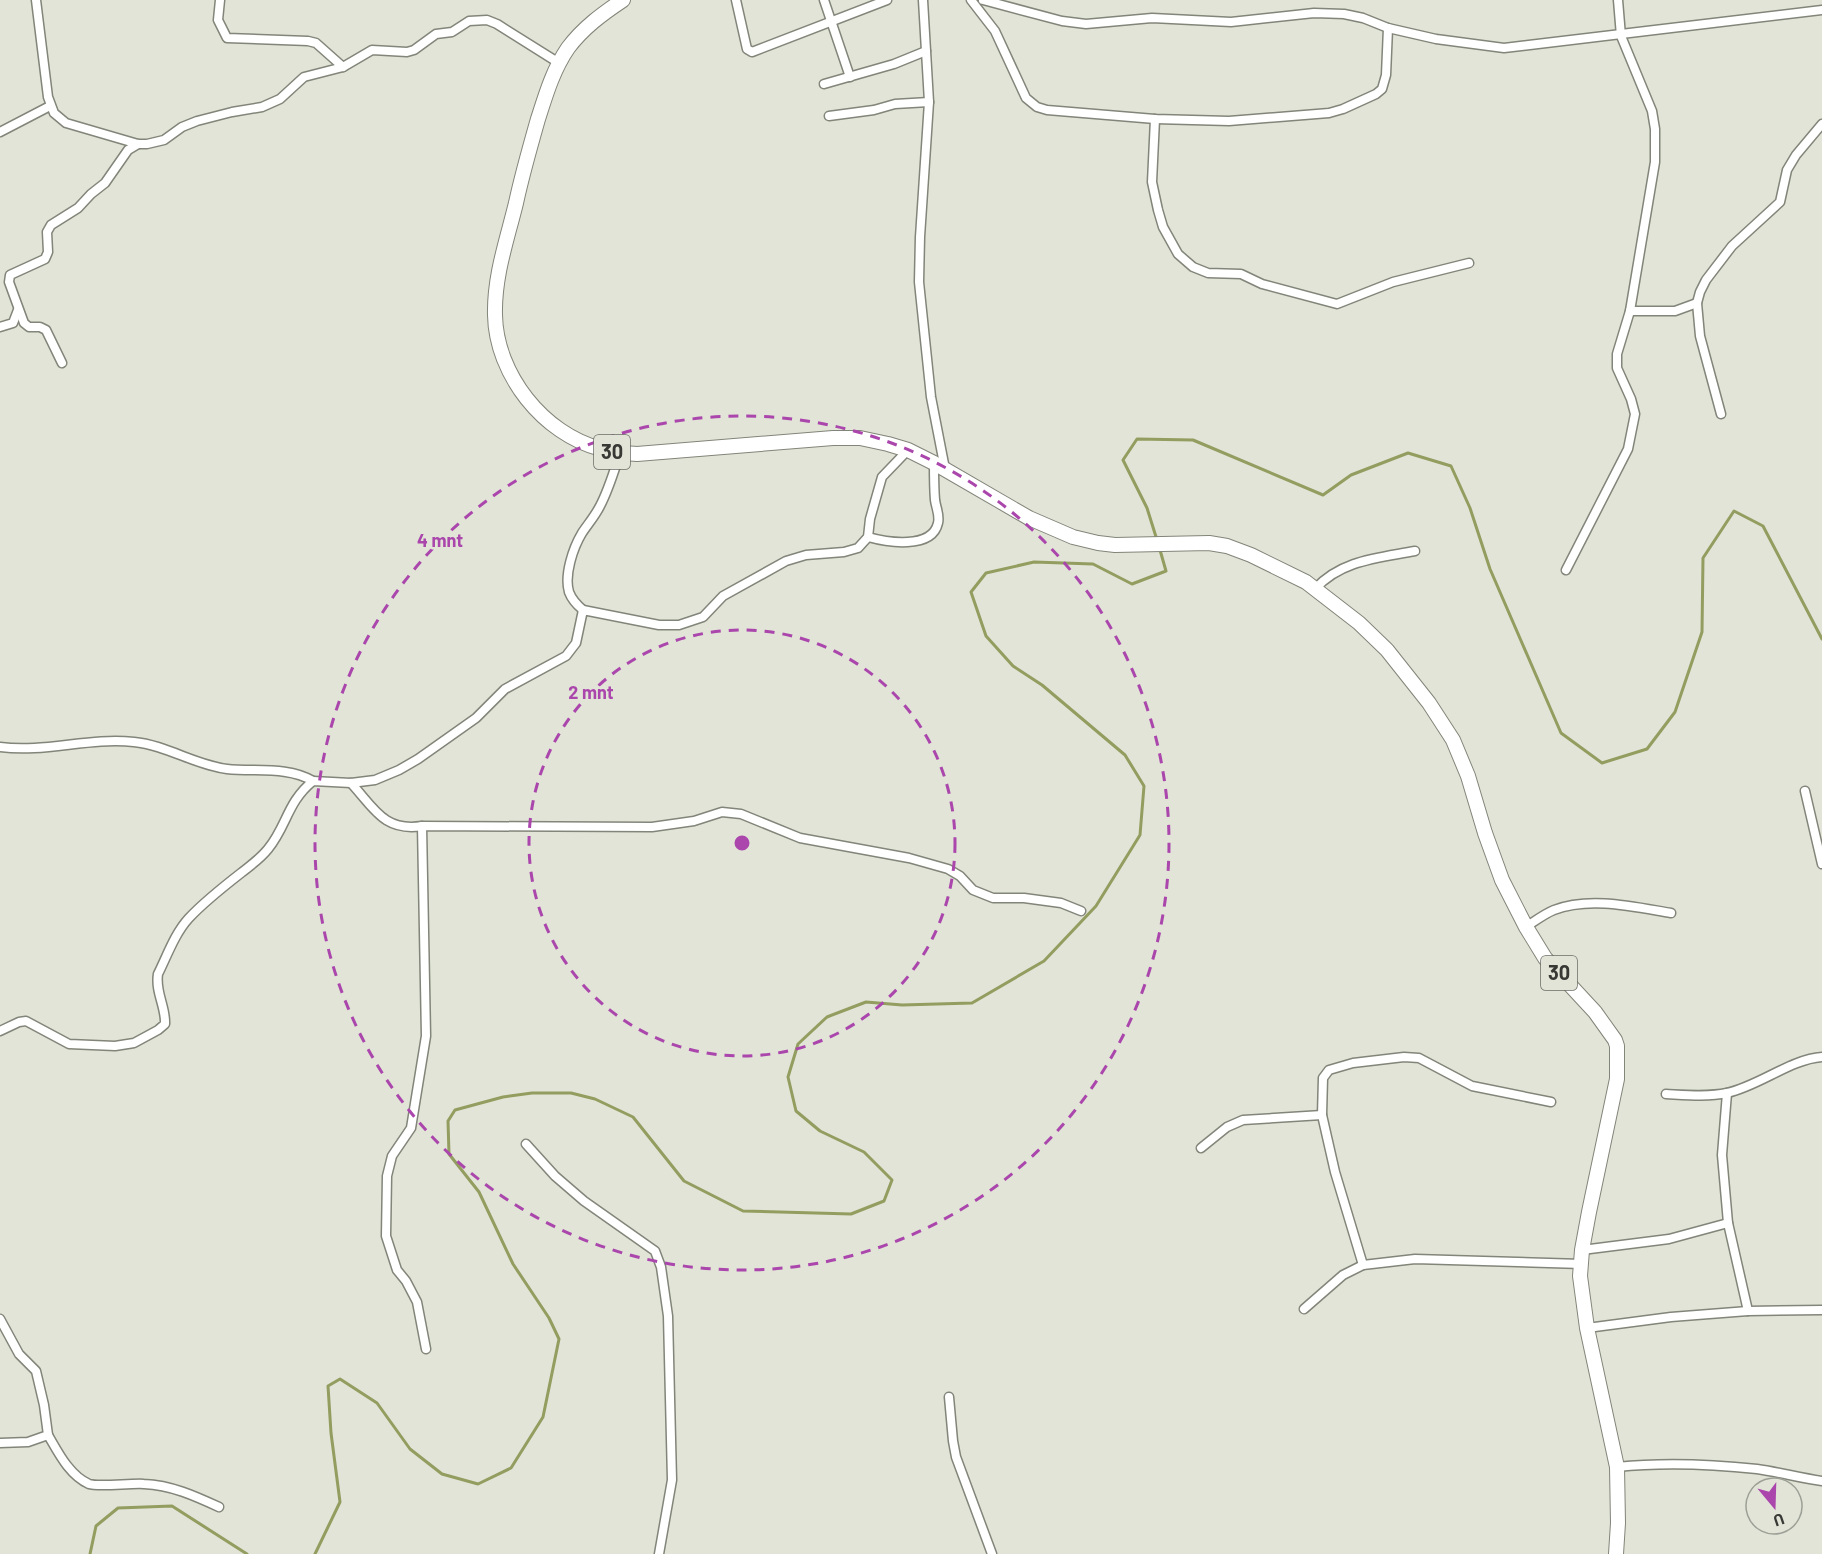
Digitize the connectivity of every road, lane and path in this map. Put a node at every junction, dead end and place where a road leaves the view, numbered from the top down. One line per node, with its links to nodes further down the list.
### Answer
1 (36, 0): 21 (street)
2 (220, 0): 17 (street)
3 (623, 0): 16 (highway, 30)
4 (736, 0): 12 (street)
5 (824, 0): 12 (street)
6 (887, 0): 12 (street)
7 (923, 0): 15 (street)
8 (970, 0): 23 (street)
9 (983, 0): 13 (street)
10 (1618, 0): 14 (street)
11 (1822, 10): 14 (street)
12 (830, 21): 18 (street)
13 (1388, 28): 14 (street); 23 (street)
14 (1621, 36): 30 (street)
15 (926, 51): 18 (street); 20 (street)
16 (559, 63): 17 (street); 35 (highway, 30)
17 (343, 67): 26 (street)
18 (850, 77): 19 (street)
19 (824, 84)
20 (928, 102): 22 (street); 36 (street)
21 (50, 106): 25 (street); 26 (street)
22 (829, 116)
23 (1155, 119): 27 (street)
24 (1822, 124): 28 (street)
25 (0, 132)
26 (138, 144): 29 (street)
27 (1469, 264)
28 (1697, 303): 30 (street); 33 (street)
29 (18, 306): 31 (street); 32 (street)
30 (1629, 311): 39 (street)
31 (0, 327)
32 (62, 363)
33 (1721, 414)
34 (908, 450): 35 (highway, 30); 36 (highway, 30); 37 (street)
35 (620, 453): 41 (street)
36 (940, 466): 37 (street); 40 (highway, 30)
37 (868, 537): 41 (street)
38 (1416, 551): 40 (street)
39 (1566, 570)
40 (1315, 589): 50 (highway, 30)
41 (583, 610): 44 (street)
42 (0, 747): 43 (street)
43 (313, 781): 44 (street); 51 (street)
44 (351, 783): 46 (street)
45 (1804, 791): 47 (street)
46 (422, 826): 48 (street); 67 (street)
47 (1822, 864)
48 (1081, 911)
49 (1671, 913): 50 (street)
50 (1526, 927): 60 (highway, 30)
51 (0, 1031)
52 (1822, 1057): 53 (street)
53 (1727, 1093): 54 (street); 59 (street)
54 (1666, 1094)
55 (1551, 1102): 56 (street)
56 (1322, 1115): 58 (street); 61 (street)
57 (526, 1144): 74 (street)
58 (1201, 1148)
59 (1728, 1223): 60 (street); 64 (street)
60 (1582, 1257): 61 (street); 66 (highway, 30)
61 (1363, 1265): 62 (street)
62 (1304, 1309)
63 (1822, 1310): 64 (street)
64 (1748, 1311): 66 (street)
65 (0, 1319): 69 (street)
66 (1587, 1328): 71 (highway, 30)
67 (426, 1349)
68 (949, 1397): 75 (street)
69 (48, 1435): 70 (street); 73 (street)
70 (0, 1443)
71 (1617, 1467): 72 (street); 76 (highway, 30)
72 (1822, 1481)
73 (219, 1507)
74 (659, 1554)
75 (992, 1554)
76 (1616, 1554)

